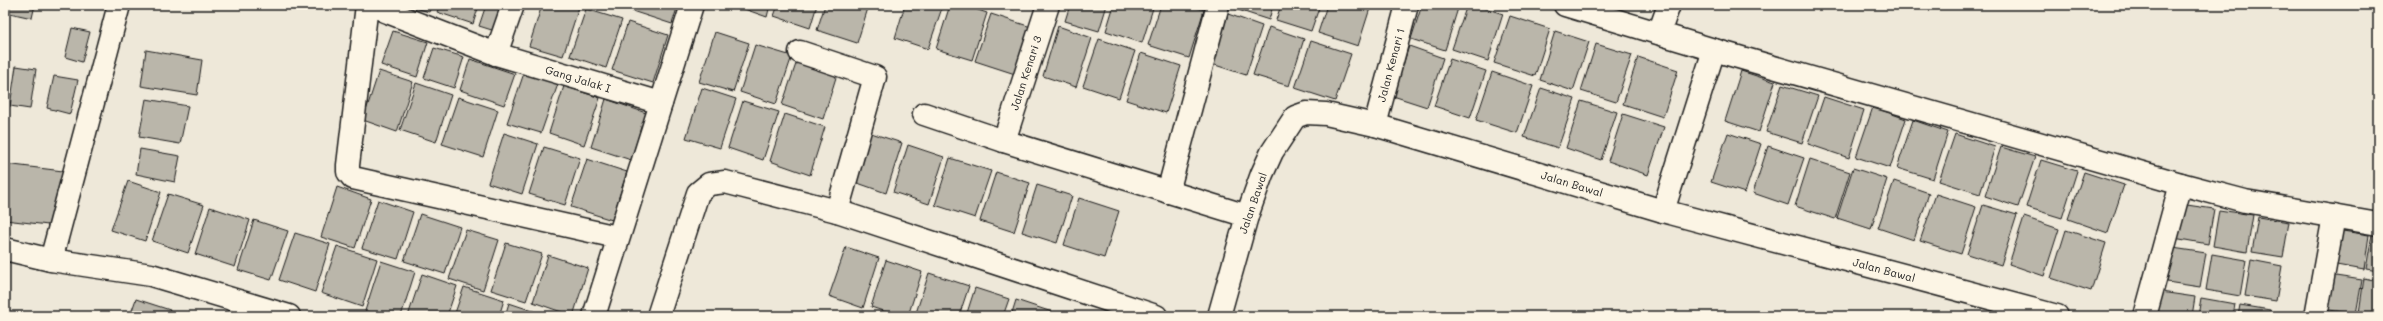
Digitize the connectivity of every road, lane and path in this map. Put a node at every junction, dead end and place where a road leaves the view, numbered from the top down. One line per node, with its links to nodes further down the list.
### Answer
1 (119, 5): 28 (street)
2 (367, 5): 26 (street)
3 (376, 5): 14 (street, Gang Jalak I)
4 (513, 5): 14 (street)
5 (692, 5): 15 (street)
6 (1048, 5): 18 (street, Jalan Kenari 3)
7 (1218, 5): 20 (street)
8 (1407, 5): 17 (street, Jalan Kenari 1)
9 (1565, 5): 11 (street)
10 (1669, 5): 11 (street)
11 (1659, 33): 12 (street)
12 (1714, 50): 19 (street); 22 (street)
13 (800, 52): 21 (street)
14 (496, 54): 15 (street, Gang Jalak I)
15 (661, 103): 26 (street)
16 (924, 114): 18 (street)
17 (1375, 125): 22 (street, Jalan Bawal); 23 (street, Jalan Bawal)
18 (1004, 141): 20 (street)
19 (2181, 184): 24 (street); 35 (street)
20 (1168, 192): 23 (street)
21 (837, 211): 29 (street); 32 (street)
22 (1663, 211): 34 (street, Jalan Bawal)
23 (1247, 216): 33 (street, Jalan Bawal)
24 (2334, 216): 25 (street); 36 (street)
25 (2378, 224)
26 (617, 237): 31 (street)
27 (5, 248): 28 (street)
28 (51, 260): 30 (street)
29 (663, 315)
30 (289, 316)
31 (594, 316)
32 (1156, 316)
33 (1219, 316)
34 (2057, 316)
35 (2146, 316)
36 (2316, 316)

